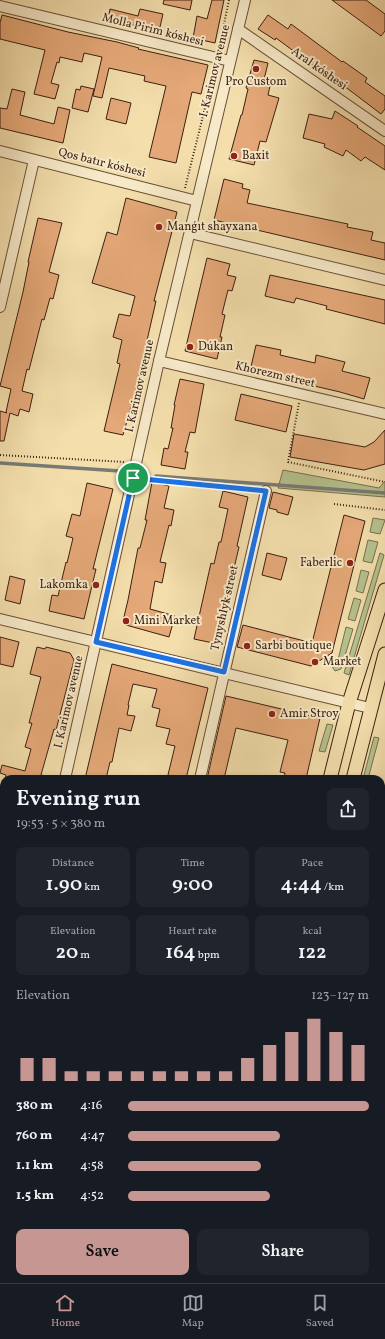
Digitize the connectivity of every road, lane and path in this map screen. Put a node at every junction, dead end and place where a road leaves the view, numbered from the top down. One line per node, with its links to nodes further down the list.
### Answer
1 (246, 0): 3 (street, I. Karimov avenue)
2 (0, 6): 4 (street, Molla Pirim kóshesi)
3 (238, 29): 4 (street, I. Karimov avenue); 5 (street, Aral kóshesi)
4 (230, 61): 8 (street, I. Karimov avenue)
5 (385, 131)
6 (0, 151): 7 (street, Qos batır kóshesi)
7 (34, 160): 8 (street, Qos batır kóshesi); 11 (street)
8 (197, 201): 9 (street, I. Karimov avenue)
9 (190, 233): 10 (street); 12 (street, I. Karimov avenue)
10 (385, 280)
11 (0, 307)
12 (159, 361): 13 (street, Khorezm street); 16 (street, I. Karimov avenue)
13 (300, 394): 14 (street, Khorezm street); 18 (path)
14 (385, 414)
15 (0, 455): 16 (path)
16 (136, 462): 17 (street, I. Karimov avenue)
17 (133, 478): 19 (path); 24 (street, I. Karimov avenue)
18 (385, 482)
19 (266, 491): 26 (street, Tynyshlyk street)
20 (334, 504): 21 (path)
21 (385, 510)
22 (385, 590): 27 (main road)
23 (0, 619): 24 (street)
24 (96, 642): 26 (street); 29 (street, I. Karimov avenue)
25 (385, 654): 28 (main road)
26 (224, 672): 27 (street); 30 (street, Tynyshlyk street)
27 (349, 703): 28 (street); 31 (main road)
28 (370, 708): 32 (main road)
29 (66, 775)
30 (201, 775)
31 (331, 775)
32 (353, 775)

